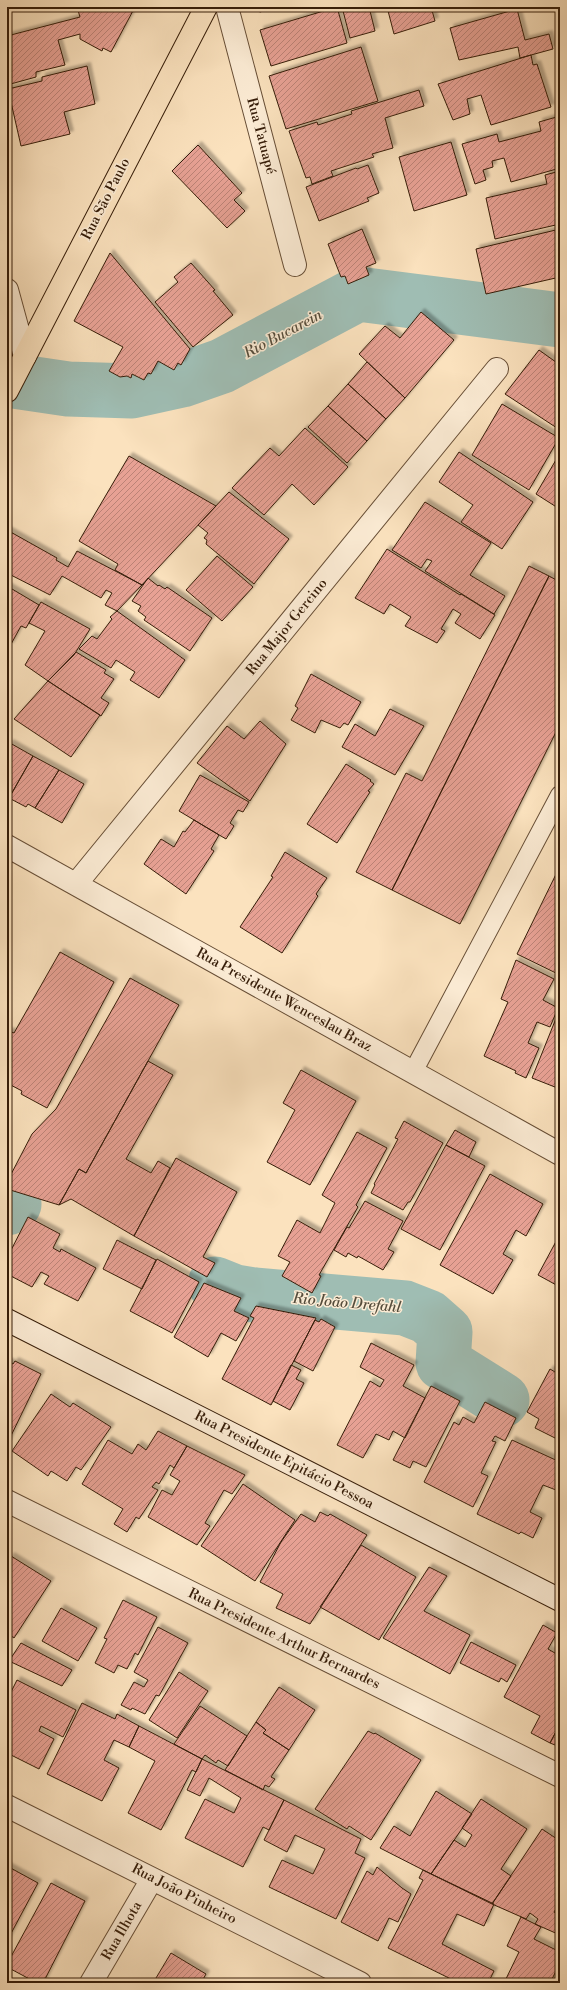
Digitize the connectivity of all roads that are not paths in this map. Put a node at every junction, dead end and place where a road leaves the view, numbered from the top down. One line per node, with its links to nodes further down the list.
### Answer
1 (206, 7): 5 (main road, Rua São Paulo)
2 (226, 7): 3 (street, Rua Tatuapé)
3 (295, 265)
4 (7, 290): 5 (street)
5 (25, 356): 7 (main road, Rua São Paulo)
6 (497, 369): 10 (street, Rua Major Gercino)
7 (7, 391)
8 (560, 795): 11 (lane)
9 (7, 846): 10 (street, Rua Presidente Wenceslau Braz)
10 (76, 884): 11 (street, Rua Presidente Wenceslau Braz)
11 (412, 1072): 12 (street, Rua Presidente Wenceslau Braz)
12 (560, 1154)
13 (7, 1320): 15 (street, Rua Presidente Epitácio Pessoa)
14 (7, 1502): 16 (street, Rua Presidente Arthur Bernardes)
15 (560, 1600)
16 (560, 1776)
17 (7, 1806): 18 (street, Rua João Pinheiro)
18 (152, 1879): 19 (street, Rua Ilhota); 20 (street, Rua João Pinheiro)
19 (91, 1983)
20 (360, 1983)

